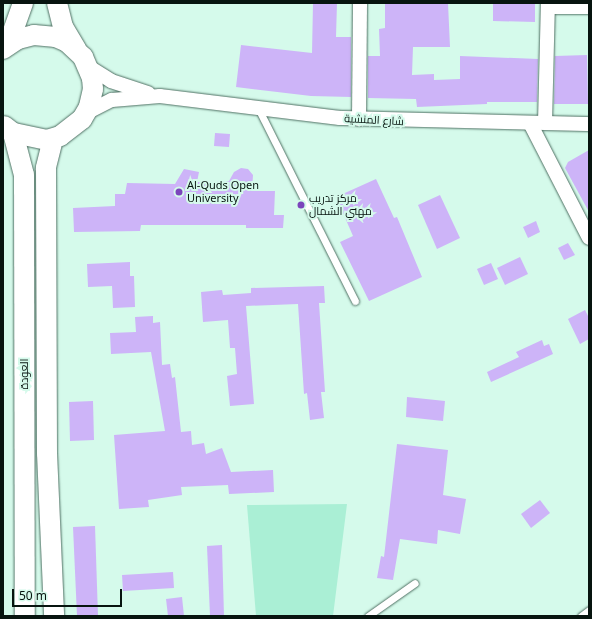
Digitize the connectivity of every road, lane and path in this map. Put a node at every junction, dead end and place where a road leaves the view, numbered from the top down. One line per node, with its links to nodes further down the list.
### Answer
1 (23, 3): 6 (main road)
2 (57, 3): 7 (main road)
3 (360, 3): 12 (street)
4 (548, 5): 5 (street); 14 (street)
5 (589, 7)
6 (5, 47): 7 (main road)
7 (76, 49): 8 (main road)
8 (89, 67): 9 (street, شارع المنشية); 11 (main road)
9 (160, 96): 10 (street, شارع المنشية); 11 (street, شارع المنشية)
10 (258, 108): 12 (street, شارع المنشية); 19 (lane)
11 (86, 113): 17 (main road)
12 (360, 119): 13 (street, شارع المنشية)
13 (530, 123): 14 (street, شارع المنشية); 18 (street)
14 (545, 123): 15 (street, شارع المنشية)
15 (589, 124)
16 (8, 130): 17 (main road); 22 (main road, العودة)
17 (54, 139): 23 (main road, العودة)
18 (589, 238)
19 (354, 300)
20 (415, 583): 24 (lane)
21 (589, 610): 25 (lane)
22 (25, 616)
23 (54, 616)
24 (368, 616)
25 (581, 616)

